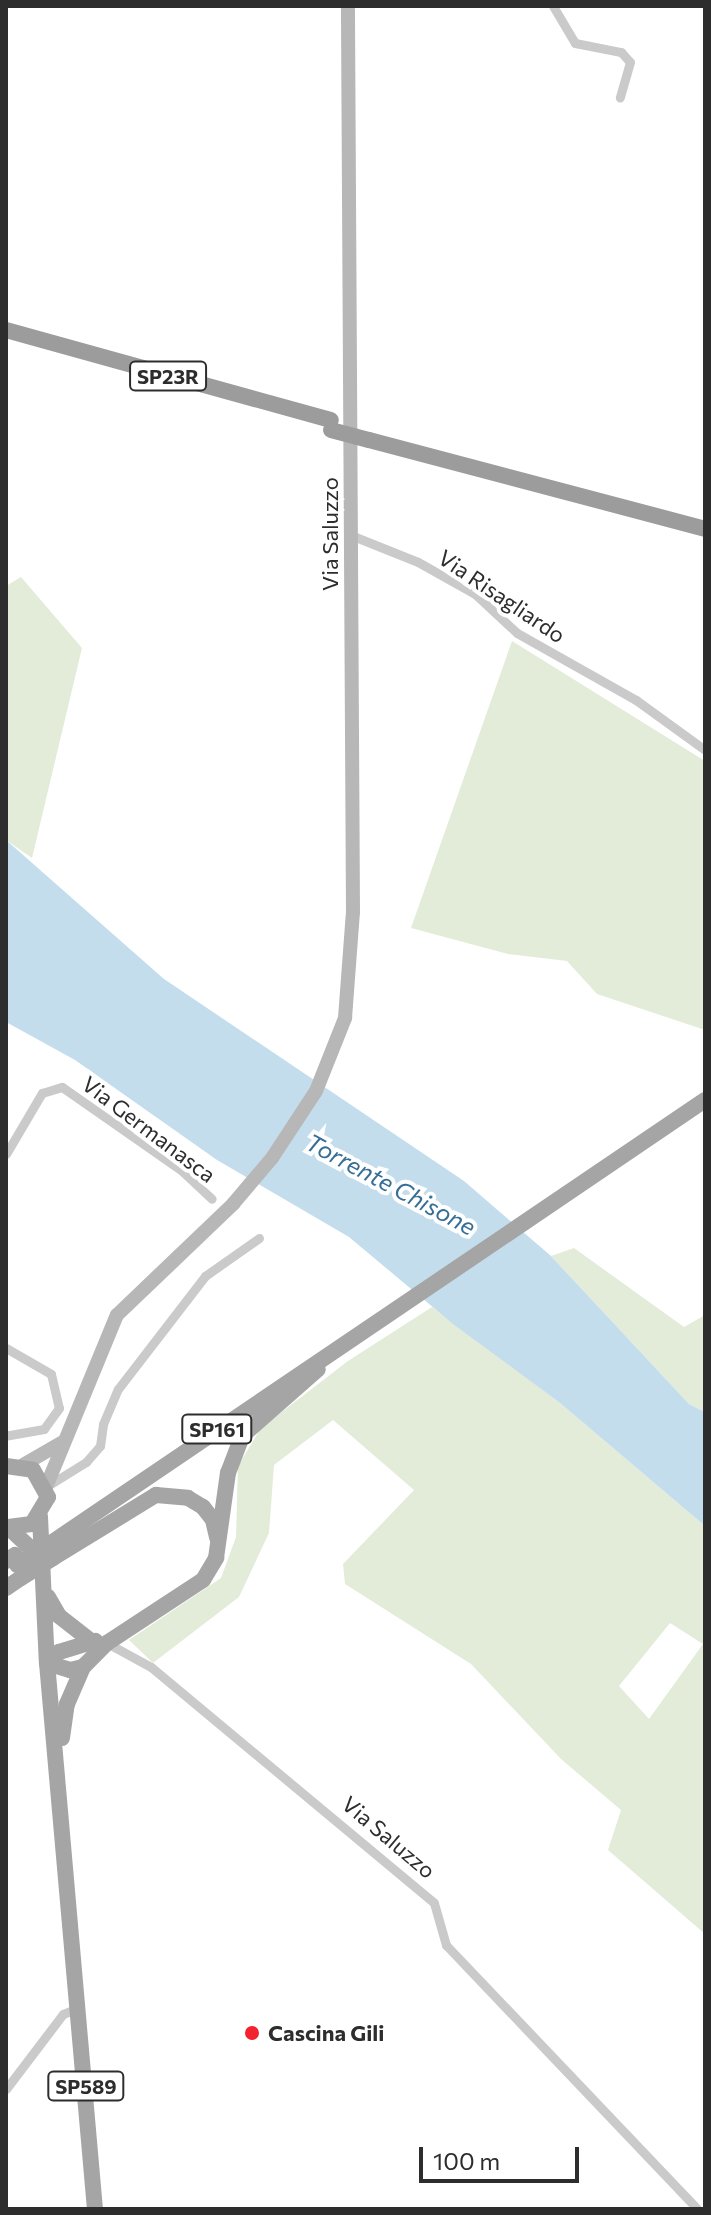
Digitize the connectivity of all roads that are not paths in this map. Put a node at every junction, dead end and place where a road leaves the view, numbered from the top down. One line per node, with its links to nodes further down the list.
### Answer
1 (348, 6): 10 (main road, Via Saluzzo)
2 (553, 6): 3 (street)
3 (620, 98)
4 (6, 330): 6 (highway, SP23R)
5 (6, 341): 6 (highway, SP23R)
6 (331, 425): 7 (highway, SP23R, bridge)
7 (592, 494): 8 (highway, SP23R); 9 (highway, SP23R)
8 (705, 518)
9 (705, 529)
10 (353, 536): 11 (street, Via Risagliardo); 19 (main road, Via Saluzzo)
11 (705, 750)
12 (705, 1100): 16 (main road, SP161)
13 (6, 1154): 14 (street, Via Germanasca)
14 (212, 1199)
15 (259, 1238): 21 (street)
16 (345, 1341): 24 (main road, SP589); 25 (main road, SP161)
17 (6, 1348): 18 (street)
18 (6, 1436)
19 (61, 1443): 20 (main road); 21 (main road, Via Saluzzo)
20 (15, 1466): 21 (main road)
21 (46, 1487): 22 (main road, SP589)
22 (40, 1517): 23 (main road); 25 (main road, SP589)
23 (8, 1528): 25 (main road)
24 (219, 1545): 25 (main road); 29 (main road, SP589)
25 (48, 1548): 26 (main road, SP161, bridge); 28 (main road, SP589)
26 (13, 1567): 27 (main road)
27 (6, 1588)
28 (46, 1592): 29 (main road); 30 (main road, SP589)
29 (99, 1642): 30 (main road); 31 (main road, SP589); 36 (street, Via Saluzzo)
30 (47, 1663): 31 (main road); 32 (main road, SP589)
31 (83, 1667): 32 (main road, SP589)
32 (63, 1808): 33 (main road, SP589)
33 (80, 2007): 34 (street); 35 (main road, SP589)
34 (6, 2089)
35 (95, 2209)
36 (697, 2209)

